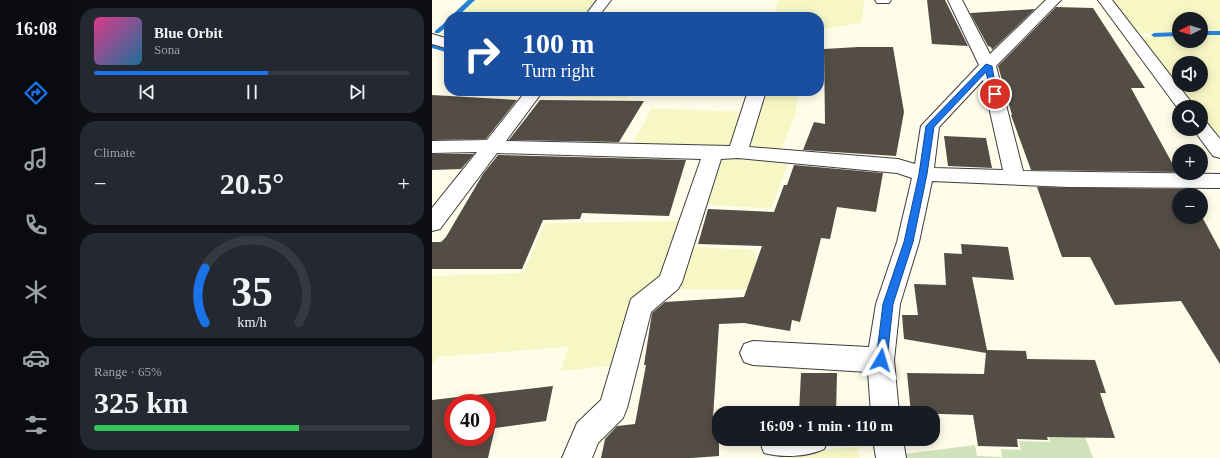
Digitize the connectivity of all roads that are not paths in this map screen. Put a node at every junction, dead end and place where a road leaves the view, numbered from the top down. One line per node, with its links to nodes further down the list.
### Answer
1 (604, 0): 5 (street)
2 (955, 0): 8 (street)
3 (1054, 0): 8 (street)
4 (1104, 0): 11 (street)
5 (595, 12)
6 (432, 39): 7 (street)
7 (444, 43)
8 (988, 66): 18 (street); 19 (street)
9 (531, 96): 14 (street)
10 (755, 96): 15 (street)
11 (1181, 100)
12 (1208, 136): 16 (street)
13 (432, 147): 14 (street)
14 (492, 148): 17 (street); 21 (street)
15 (738, 152): 17 (street); 18 (street)
16 (1220, 152)
17 (713, 154): 26 (street)
18 (923, 174): 19 (street); 23 (street)
19 (1014, 177): 20 (street)
20 (1220, 181)
21 (432, 223)
22 (753, 353): 23 (street)
23 (881, 360): 24 (street)
24 (884, 406)
25 (889, 446): 27 (street)
26 (577, 458)
27 (891, 458)

